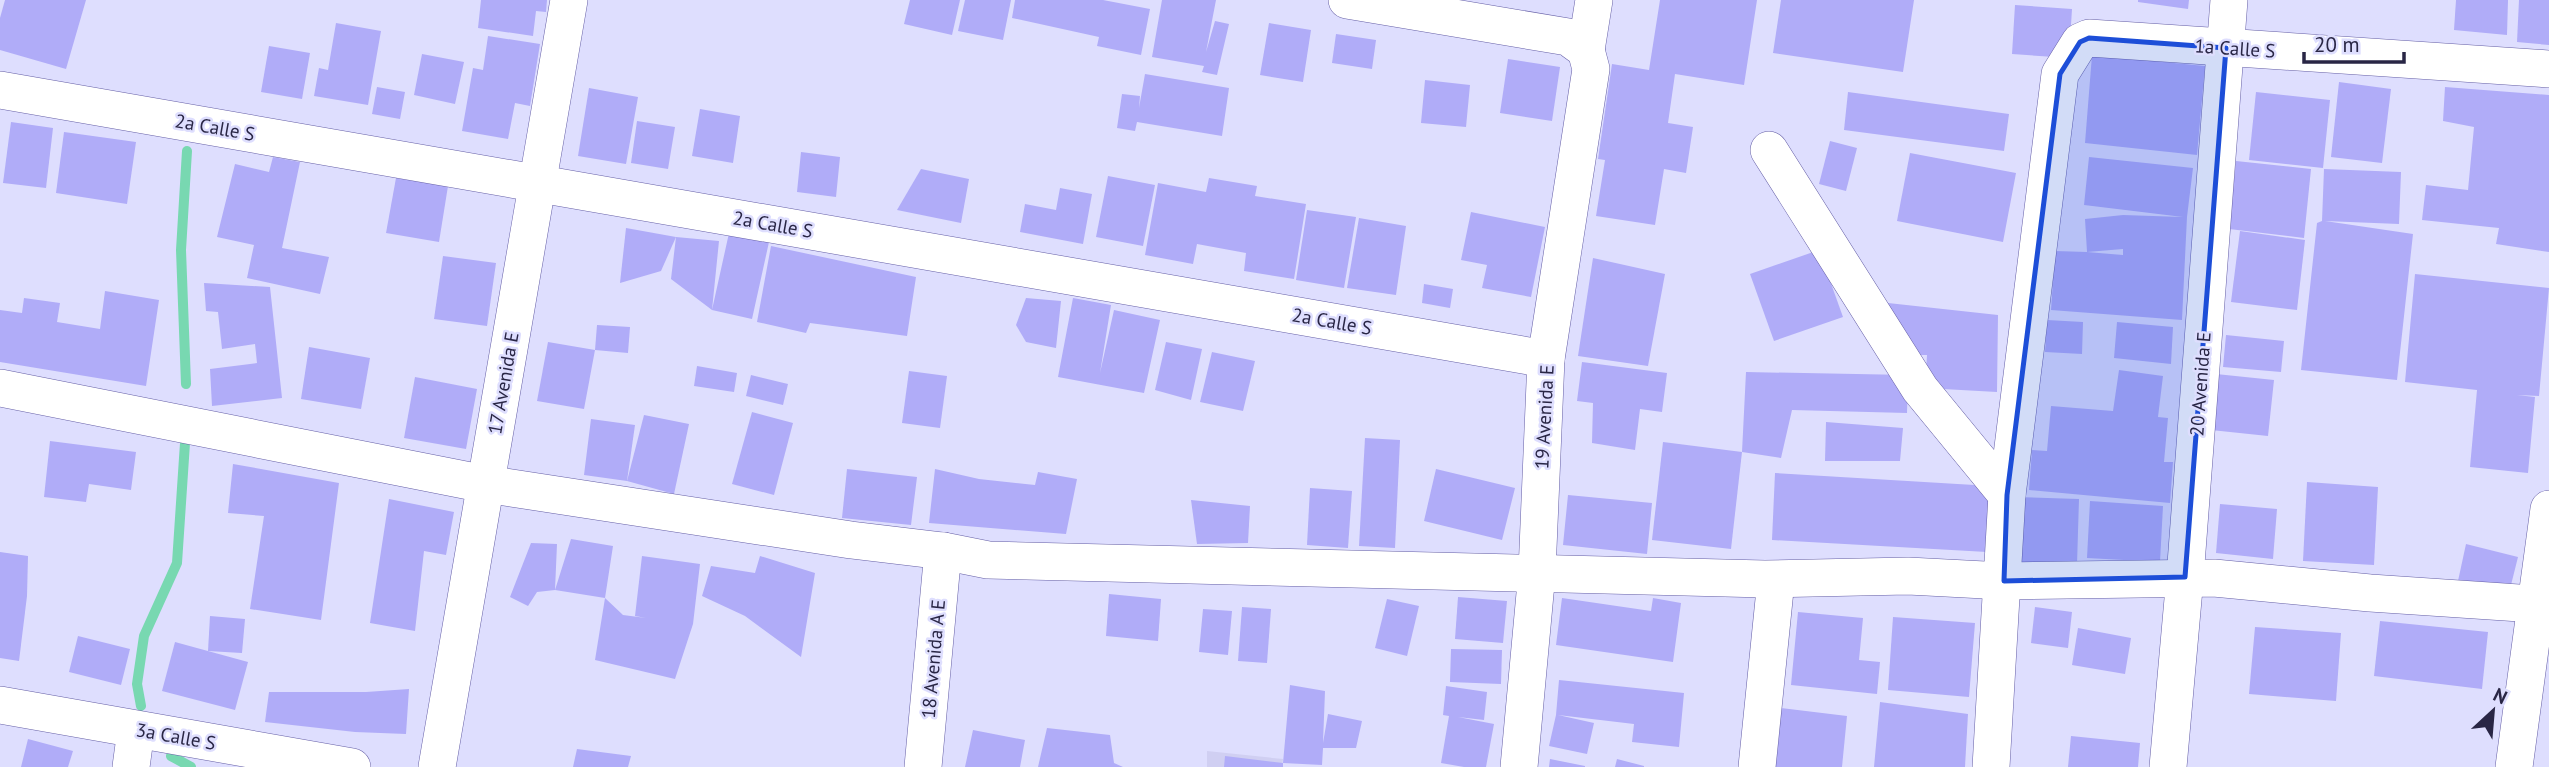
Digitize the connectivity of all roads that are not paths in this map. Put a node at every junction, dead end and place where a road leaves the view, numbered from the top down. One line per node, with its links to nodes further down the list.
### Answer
1 (569, 0): 10 (street, 17 Avenida E)
2 (1347, 0): 6 (street)
3 (1594, 0): 6 (street, 19 Avenida E)
4 (2228, 0): 5 (street, 20 Avenida E)
5 (2225, 48): 7 (street, 1a Calle S); 14 (street, 1a Calle S); 18 (street, 20 Avenida E)
6 (1588, 59): 11 (street, 19 Avenida E)
7 (2549, 69)
8 (0, 90): 10 (street, 2a Calle S)
9 (1769, 150): 14 (street)
10 (538, 184): 11 (street, 2a Calle S); 13 (street, 17 Avenida E)
11 (1546, 359): 17 (street, 19 Avenida E)
12 (0, 388): 13 (street)
13 (485, 484): 16 (street); 26 (street, 17 Avenida E)
14 (2007, 495): 20 (street)
15 (2549, 509): 21 (street)
16 (943, 551): 17 (street); 27 (street, 18 Avenida A E)
17 (1536, 572): 19 (street); 28 (street, 19 Avenida E)
18 (2185, 577): 20 (street); 21 (street); 31 (street, 20 Avenida E)
19 (1776, 580): 20 (street); 29 (street)
20 (2004, 581): 30 (street)
21 (2542, 604): 32 (street)
22 (0, 705): 23 (street, 3a Calle S)
23 (136, 730): 24 (street); 25 (street, 3a Calle S)
24 (131, 767)
25 (352, 767)
26 (437, 767)
27 (923, 767)
28 (1519, 767)
29 (1757, 767)
30 (1992, 767)
31 (2168, 767)
32 (2514, 767)

